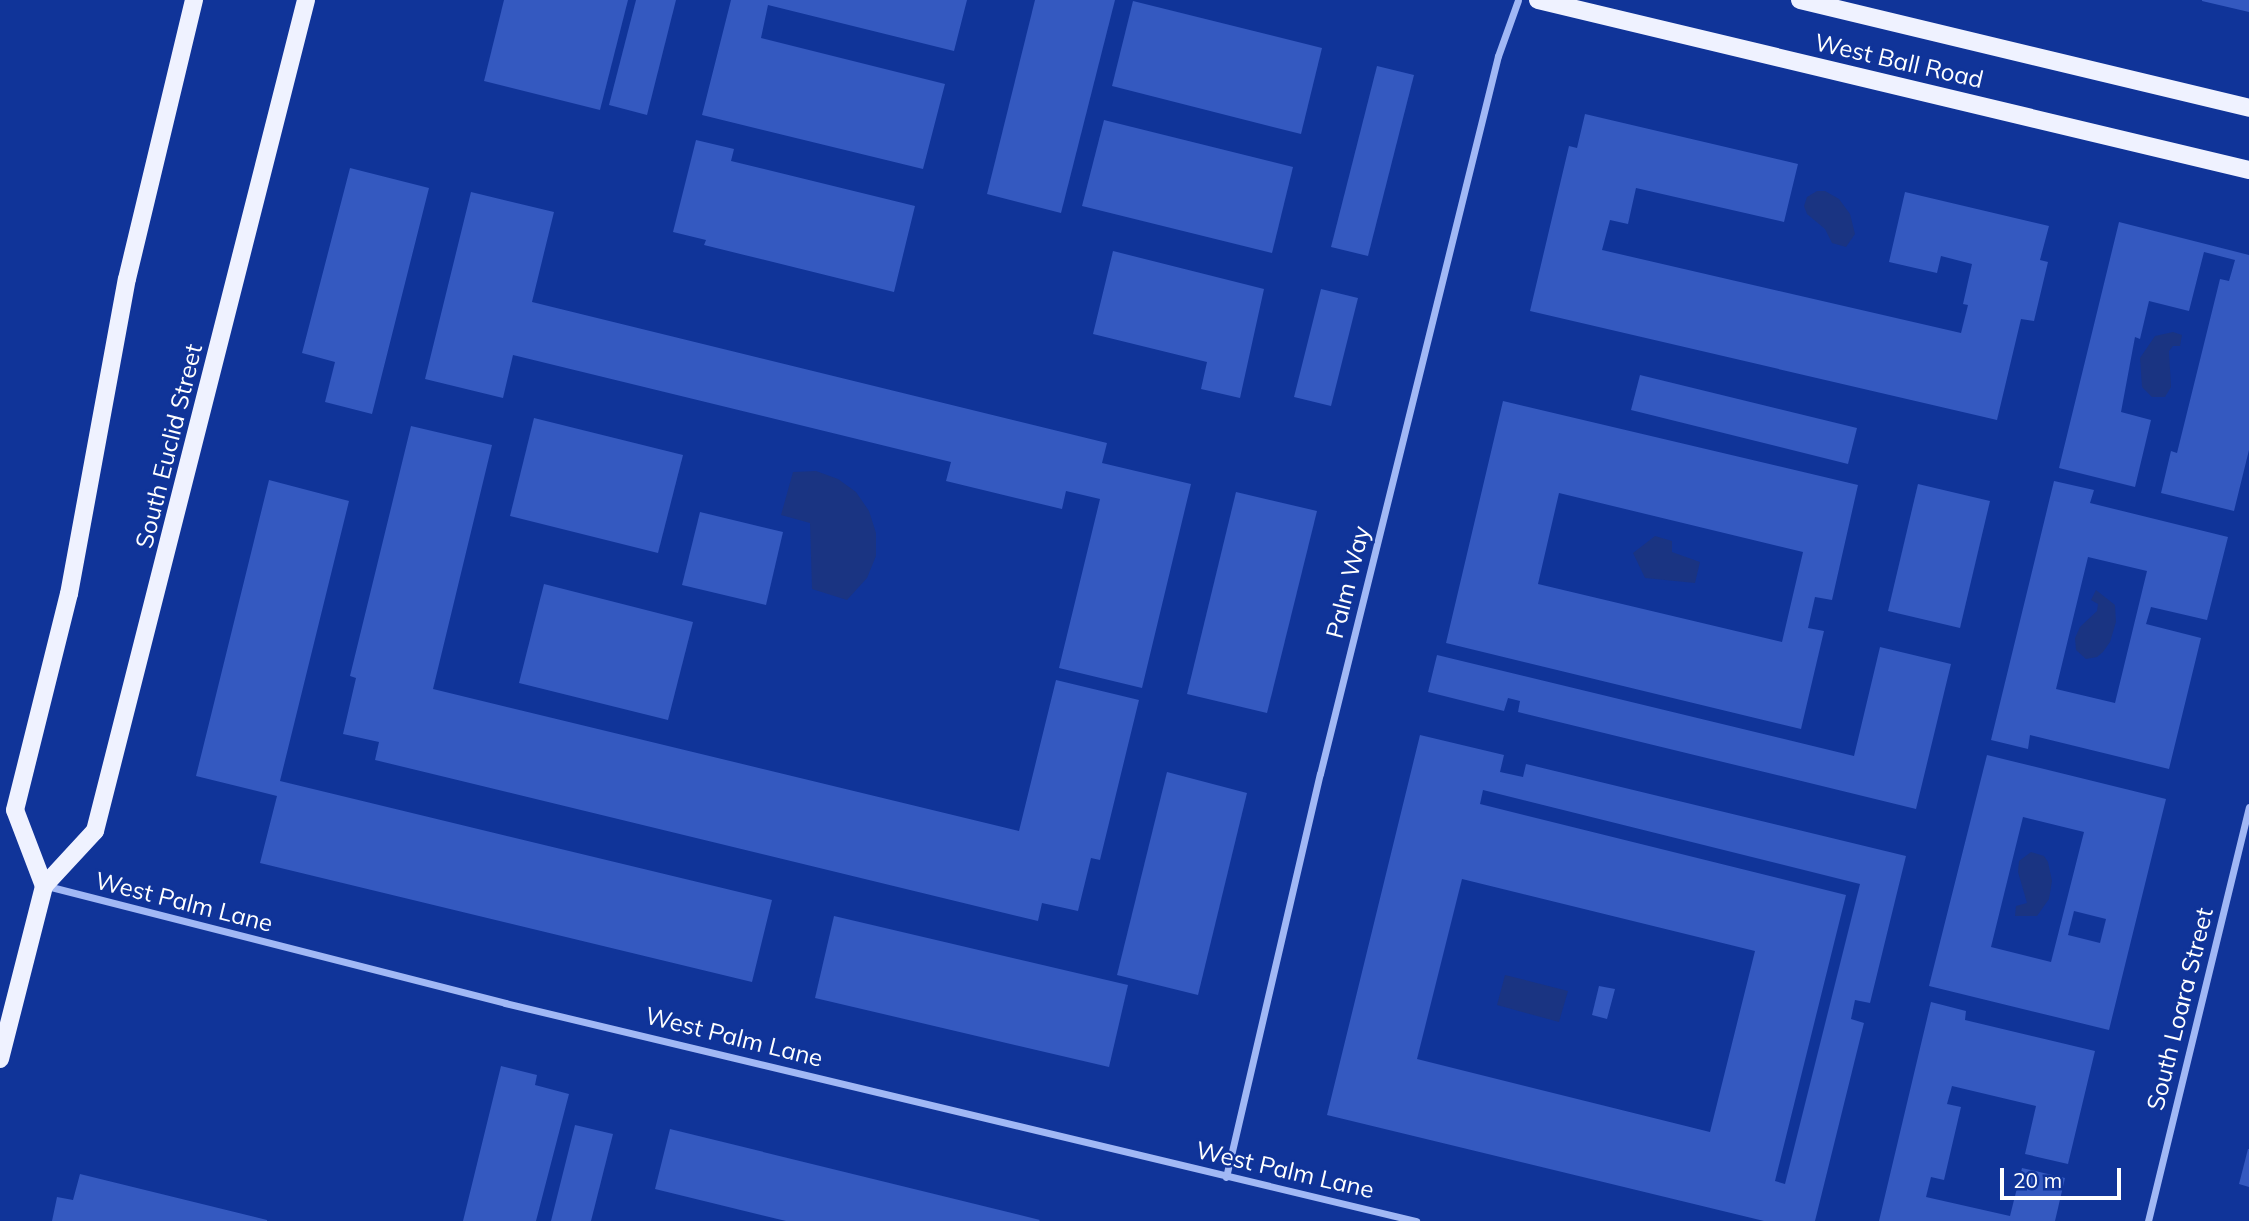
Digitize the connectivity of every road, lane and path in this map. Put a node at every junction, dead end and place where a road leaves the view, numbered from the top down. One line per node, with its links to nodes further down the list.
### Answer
1 (194, 0): 9 (main road)
2 (306, 0): 9 (main road, South Euclid Street)
3 (1518, 0): 11 (street, Palm Way)
4 (1538, 0): 7 (main road, West Ball Road)
5 (1800, 0): 6 (main road, West Ball Road)
6 (2249, 108)
7 (2249, 170)
8 (2249, 807): 13 (street, South Loara Street)
9 (44, 886): 10 (main road, South Euclid Street); 11 (street, West Palm Lane)
10 (0, 1059)
11 (1226, 1177): 12 (street, West Palm Lane)
12 (1416, 1221)
13 (2148, 1221)

